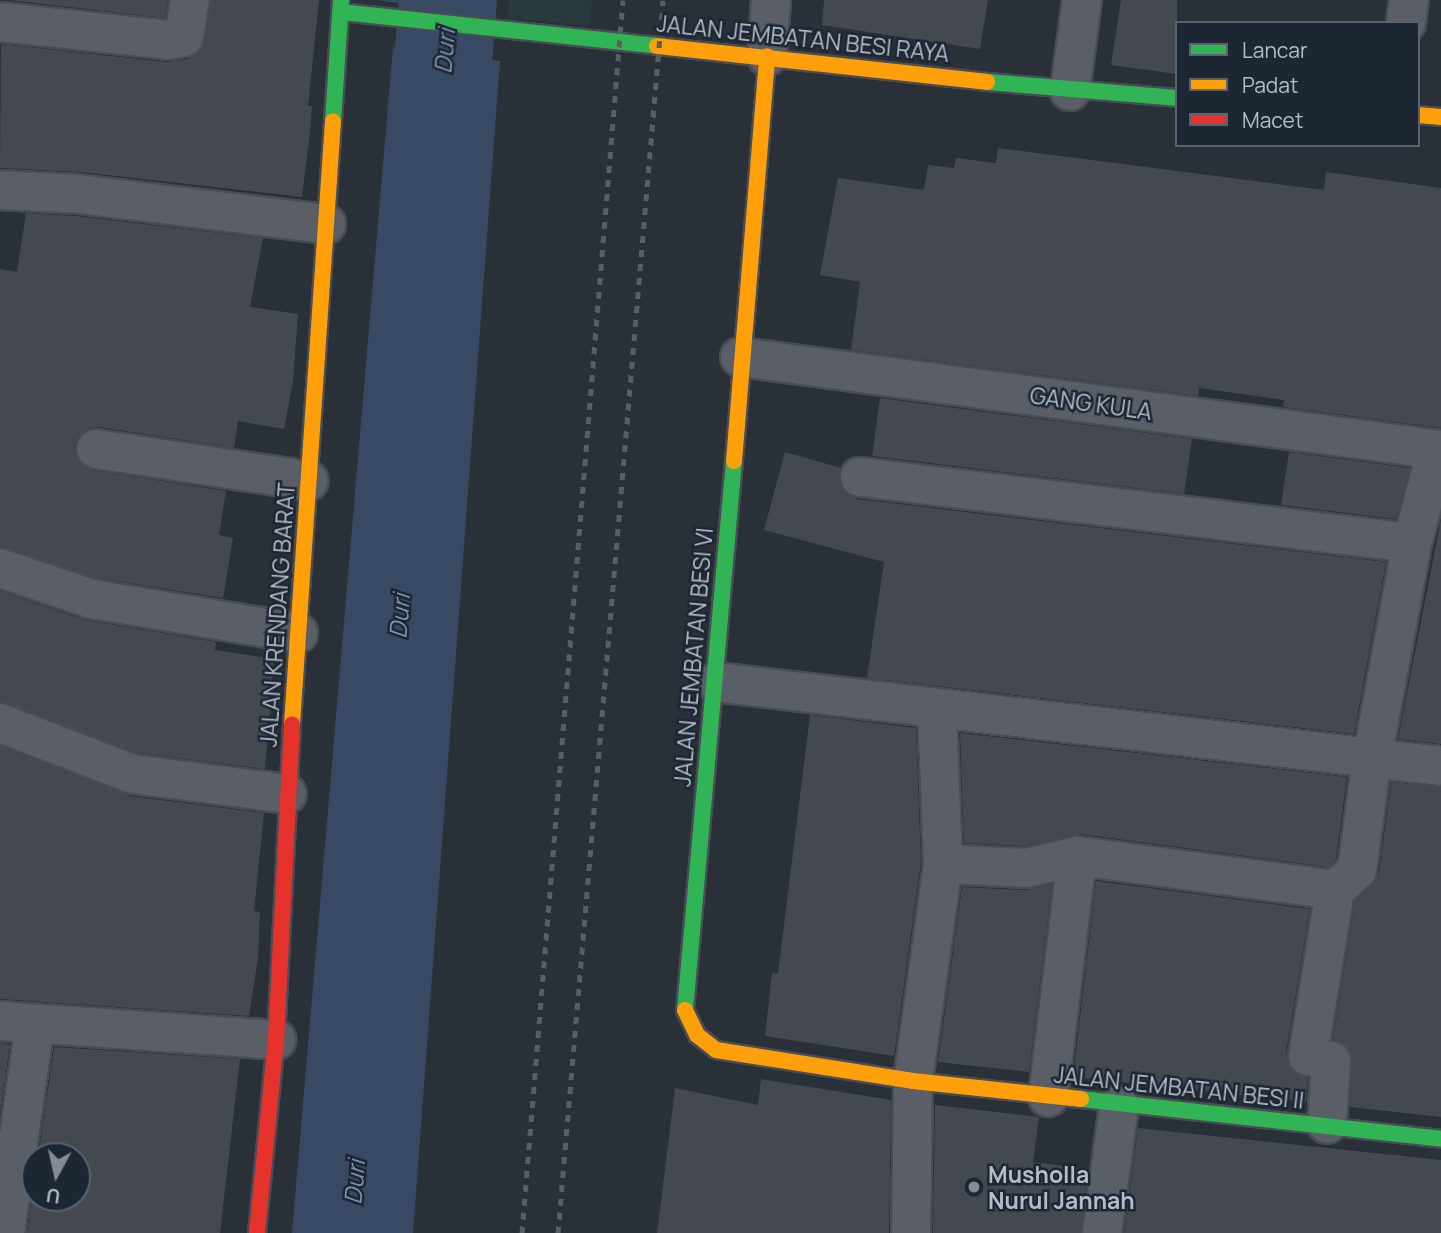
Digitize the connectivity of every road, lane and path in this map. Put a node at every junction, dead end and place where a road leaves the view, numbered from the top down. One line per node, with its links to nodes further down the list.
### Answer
1 (190, 0): 7 (street)
2 (771, 0): 8 (street)
3 (1082, 0): 9 (street)
4 (1409, 0): 6 (street)
5 (341, 6): 8 (street, JALAN JEMBATAN BESI RAYA); 14 (street, JALAN KRENDANG BARAT)
6 (1406, 21)
7 (0, 22)
8 (767, 56): 9 (street, JALAN JEMBATAN BESI RAYA); 15 (street, JALAN JEMBATAN BESI VI)
9 (1070, 91): 10 (street, JALAN JEMBATAN BESI RAYA)
10 (1175, 98)
11 (1420, 115): 12 (street)
12 (1441, 117)
13 (0, 190): 14 (street)
14 (326, 224): 19 (street, JALAN KRENDANG BARAT)
15 (740, 356): 17 (street, GANG KULA); 23 (street, JALAN JEMBATAN BESI VI)
16 (96, 449): 19 (street)
17 (1439, 450): 20 (street)
18 (860, 477): 20 (street)
19 (309, 481): 22 (street, JALAN KRENDANG BARAT)
20 (1412, 543): 26 (street)
21 (0, 568): 22 (street)
22 (298, 633): 28 (street, JALAN KRENDANG BARAT)
23 (716, 682): 24 (street); 34 (street, JALAN JEMBATAN BESI VI)
24 (937, 708): 26 (street); 30 (street)
25 (0, 723): 28 (street)
26 (1371, 758): 27 (street); 31 (street)
27 (1441, 766)
28 (287, 794): 33 (street, JALAN KRENDANG BARAT)
29 (1077, 856): 30 (street); 31 (street); 35 (street)
30 (943, 864): 34 (street)
31 (1335, 890): 37 (street)
32 (18, 1023): 33 (street); 39 (street)
33 (276, 1040): 40 (street, JALAN KRENDANG BARAT)
34 (913, 1082): 35 (street, JALAN JEMBATAN BESI II); 41 (street)
35 (1048, 1097): 36 (street, JALAN JEMBATAN BESI II)
36 (1119, 1105): 37 (street, JALAN JEMBATAN BESI II); 42 (street)
37 (1326, 1124): 38 (street, JALAN JEMBATAN BESI II)
38 (1441, 1139)
39 (5, 1233)
40 (257, 1233)
41 (911, 1233)
42 (1102, 1233)

